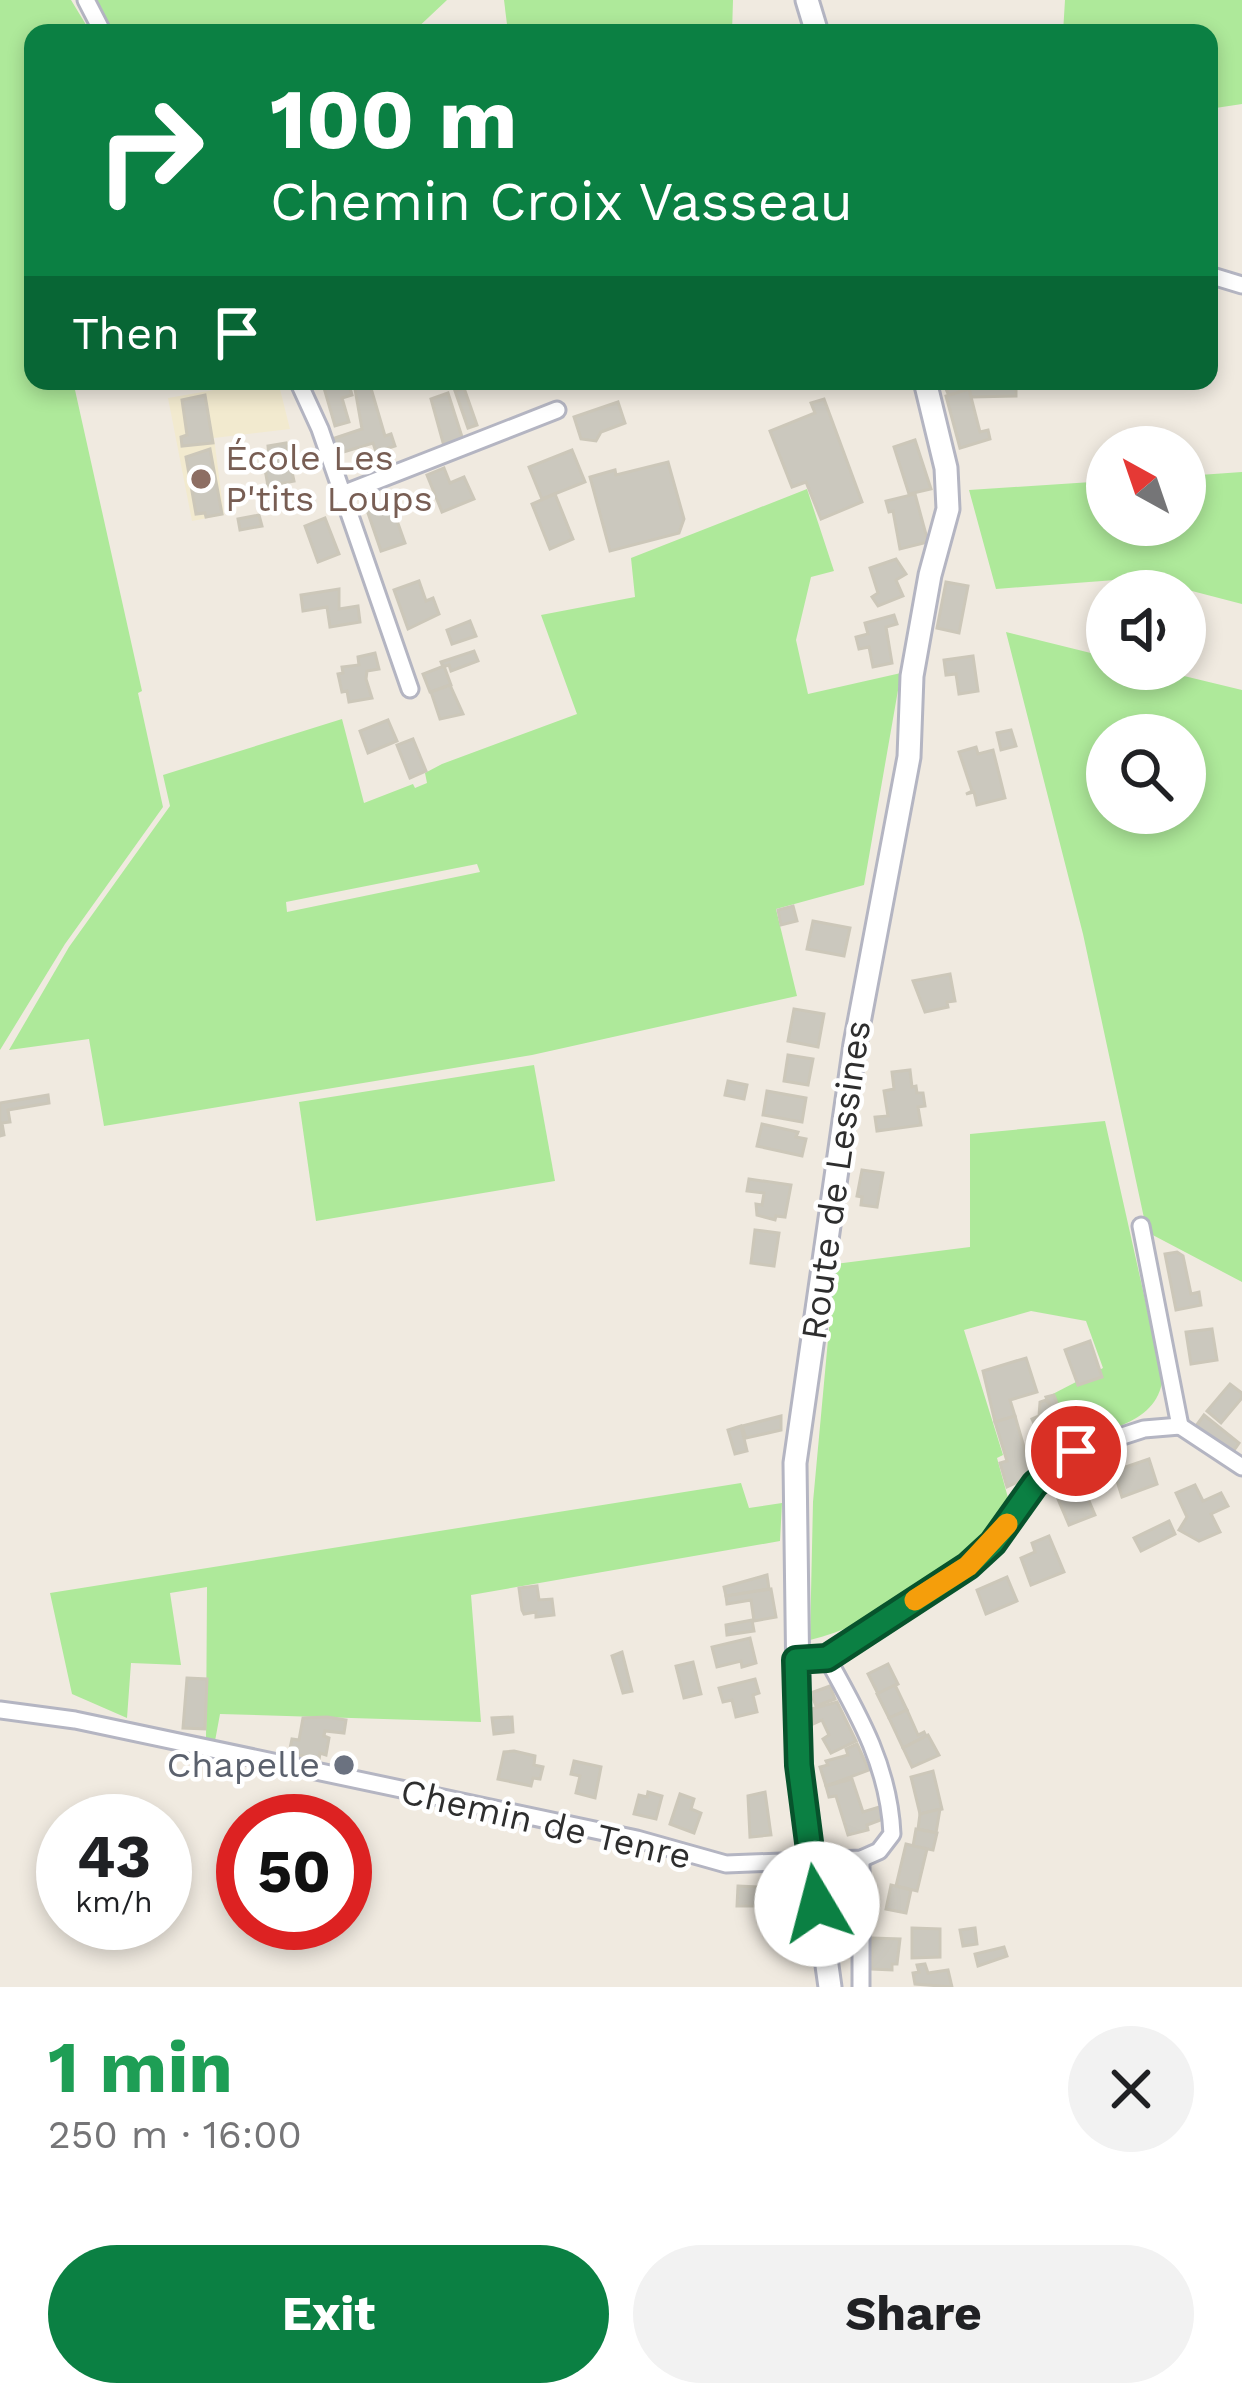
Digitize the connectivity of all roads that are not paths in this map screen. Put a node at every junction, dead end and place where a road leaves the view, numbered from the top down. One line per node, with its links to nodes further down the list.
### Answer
1 (302, 390): 4 (street)
2 (927, 390): 10 (main road, Route de Lessines)
3 (557, 410): 4 (street)
4 (340, 495): 5 (street)
5 (410, 689)
6 (1141, 1226): 7 (street)
7 (1180, 1426): 8 (street); 9 (street)
8 (1242, 1468)
9 (827, 1658): 10 (street); 12 (street)
10 (796, 1660): 13 (main road, Route de Lessines)
11 (0, 1710): 13 (street, Chemin de Tenre)
12 (861, 1859): 13 (street, Chemin de Tenre); 15 (street)
13 (811, 1862): 14 (main road, Route de Lessines)
14 (830, 1987)
15 (861, 1987)

